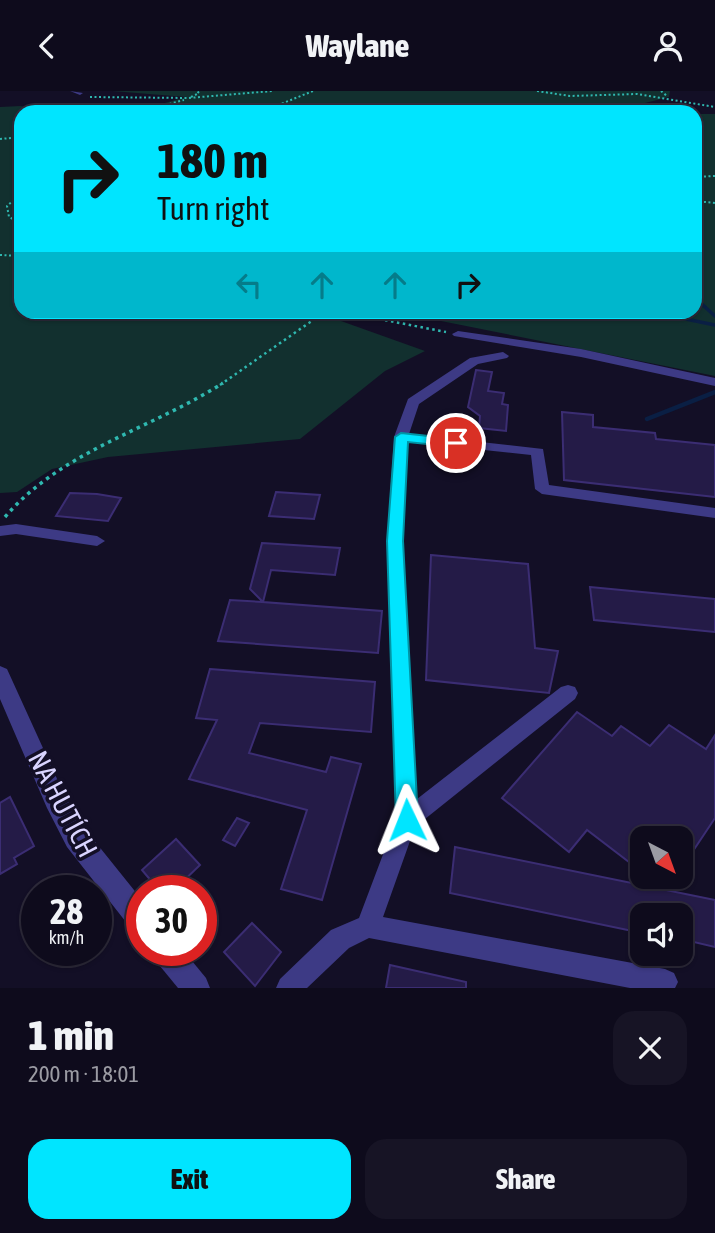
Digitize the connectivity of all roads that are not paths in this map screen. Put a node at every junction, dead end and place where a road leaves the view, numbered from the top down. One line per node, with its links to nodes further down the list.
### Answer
1 (458, 334): 3 (street)
2 (503, 356): 4 (street)
3 (715, 382)
4 (401, 437): 5 (street); 10 (street)
5 (715, 513)
6 (0, 531): 7 (street)
7 (97, 541)
8 (0, 675): 11 (street, NA HUTÍCH)
9 (568, 692): 10 (street)
10 (407, 820): 12 (street)
11 (126, 902)
12 (368, 926): 14 (street); 15 (street)
13 (178, 966): 16 (street)
14 (665, 982)
15 (295, 985)
16 (197, 988)

